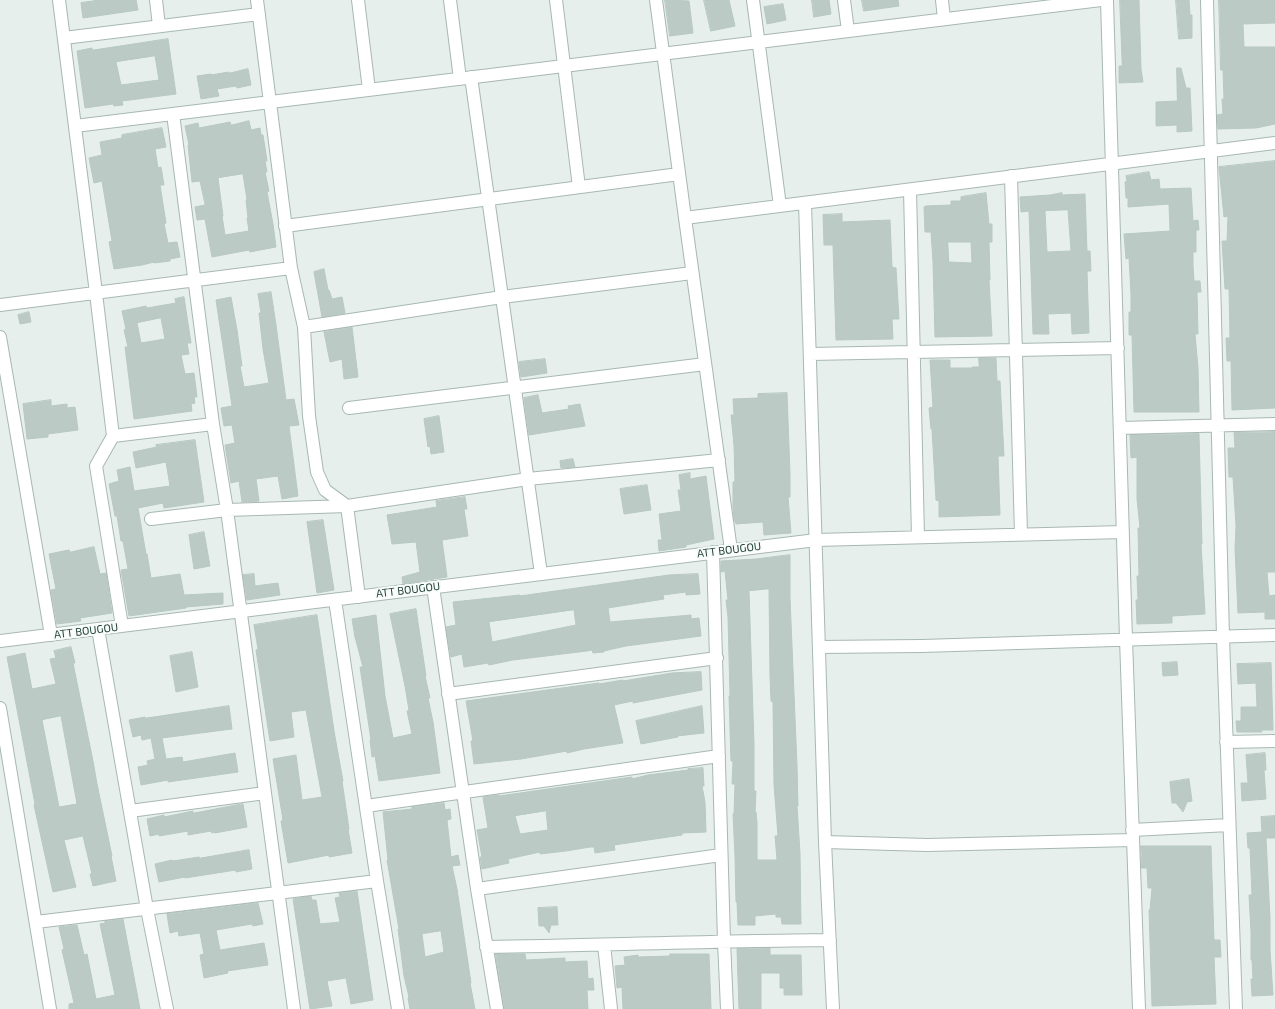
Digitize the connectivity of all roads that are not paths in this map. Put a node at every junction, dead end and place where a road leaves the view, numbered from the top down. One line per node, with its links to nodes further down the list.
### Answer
1 (59, 0): 18 (street)
2 (156, 0): 16 (street)
3 (257, 0): 14 (street)
4 (358, 0): 23 (street)
5 (450, 0): 22 (street)
6 (556, 0): 21 (street)
7 (656, 0): 20 (street)
8 (753, 0): 19 (street)
9 (844, 0): 17 (street)
10 (942, 0): 15 (street)
11 (1101, 0): 15 (street)
12 (1108, 0): 29 (street)
13 (1207, 0): 28 (street)
14 (259, 14): 16 (street); 24 (street)
15 (944, 19): 17 (street)
16 (159, 26): 18 (street)
17 (848, 31): 19 (street)
18 (64, 38): 26 (street)
19 (759, 42): 20 (street); 36 (street)
20 (662, 54): 21 (street); 30 (street)
21 (564, 66): 22 (street); 32 (street)
22 (466, 78): 23 (street); 34 (street)
23 (369, 90): 24 (street)
24 (270, 102): 25 (street); 38 (street)
25 (173, 114): 26 (street); 41 (street)
26 (75, 126): 42 (street)
27 (1275, 143): 28 (street)
28 (1211, 151): 29 (street); 56 (street)
29 (1112, 164): 31 (street); 47 (street)
30 (679, 174): 32 (street); 37 (street)
31 (1011, 176): 33 (street); 48 (street)
32 (579, 187): 34 (street)
33 (910, 190): 35 (street); 49 (street)
34 (489, 199): 38 (street); 43 (street)
35 (805, 203): 36 (street); 50 (street)
36 (780, 206): 37 (street)
37 (684, 218): 40 (street)
38 (286, 226): 39 (street)
39 (291, 268): 41 (street); 45 (street)
40 (692, 273): 43 (street); 51 (street)
41 (196, 280): 42 (street); 54 (street)
42 (96, 293): 44 (street); 58 (street)
43 (502, 297): 45 (street); 52 (street)
44 (0, 305)
45 (304, 327): 61 (street)
46 (0, 337): 77 (street)
47 (1118, 348): 48 (street); 57 (street)
48 (1016, 350): 49 (street); 65 (street)
49 (914, 352): 50 (street); 66 (street)
50 (810, 354): 67 (street)
51 (705, 364): 52 (street); 59 (street)
52 (515, 388): 53 (street); 60 (street)
53 (349, 408)
54 (214, 424): 58 (street); 62 (street)
55 (1275, 424): 56 (street)
56 (1218, 426): 57 (street); 79 (street)
57 (1120, 428): 64 (street)
58 (113, 436): 75 (street)
59 (719, 460): 60 (street); 68 (street)
60 (528, 479): 61 (street); 70 (street)
61 (348, 506): 62 (street); 72 (street)
62 (227, 510): 63 (street); 74 (street)
63 (151, 519)
64 (1123, 532): 65 (street, ATT BOUGOU); 80 (street)
65 (1021, 534): 66 (street, ATT BOUGOU)
66 (918, 537): 67 (street, ATT BOUGOU)
67 (816, 540): 68 (street, ATT BOUGOU); 82 (street)
68 (732, 550): 69 (street, ATT BOUGOU)
69 (713, 552): 70 (street, ATT BOUGOU); 83 (street)
70 (541, 574): 71 (street, ATT BOUGOU)
71 (433, 587): 72 (street, ATT BOUGOU); 84 (street)
72 (360, 596): 73 (street, ATT BOUGOU)
73 (334, 600): 74 (street, ATT BOUGOU); 91 (street)
74 (240, 611): 75 (street, ATT BOUGOU); 90 (street)
75 (122, 626): 76 (street, ATT BOUGOU)
76 (98, 629): 77 (street, ATT BOUGOU); 92 (street)
77 (51, 635): 81 (street, ATT BOUGOU)
78 (1275, 635): 79 (street)
79 (1223, 637): 80 (street); 87 (street)
80 (1126, 639): 82 (street); 94 (street)
81 (0, 642)
82 (819, 647): 95 (street)
83 (717, 658): 84 (street); 88 (street)
84 (448, 694): 89 (street)
85 (0, 708): 101 (street)
86 (1275, 741): 87 (street)
87 (1226, 742): 93 (street)
88 (719, 756): 89 (street); 96 (street)
89 (462, 792): 91 (street); 98 (street)
90 (265, 793): 92 (street); 99 (street)
91 (366, 806): 97 (street)
92 (130, 811): 100 (street)
93 (1229, 825): 94 (street); 115 (street)
94 (1132, 835): 95 (street); 114 (street)
95 (825, 842): 102 (street)
96 (721, 855): 98 (street); 103 (street)
97 (377, 881): 99 (street); 109 (street)
98 (476, 889): 105 (street)
99 (279, 893): 100 (street); 108 (street)
100 (147, 909): 101 (street); 107 (street)
101 (36, 922): 106 (street)
102 (830, 940): 103 (street); 113 (street)
103 (724, 941): 104 (street); 112 (street)
104 (604, 945): 105 (street); 111 (street)
105 (486, 947): 110 (street)
106 (50, 1009)
107 (167, 1009)
108 (294, 1009)
109 (398, 1009)
110 (497, 1009)
111 (611, 1009)
112 (727, 1009)
113 (833, 1009)
114 (1139, 1009)
115 (1236, 1009)

